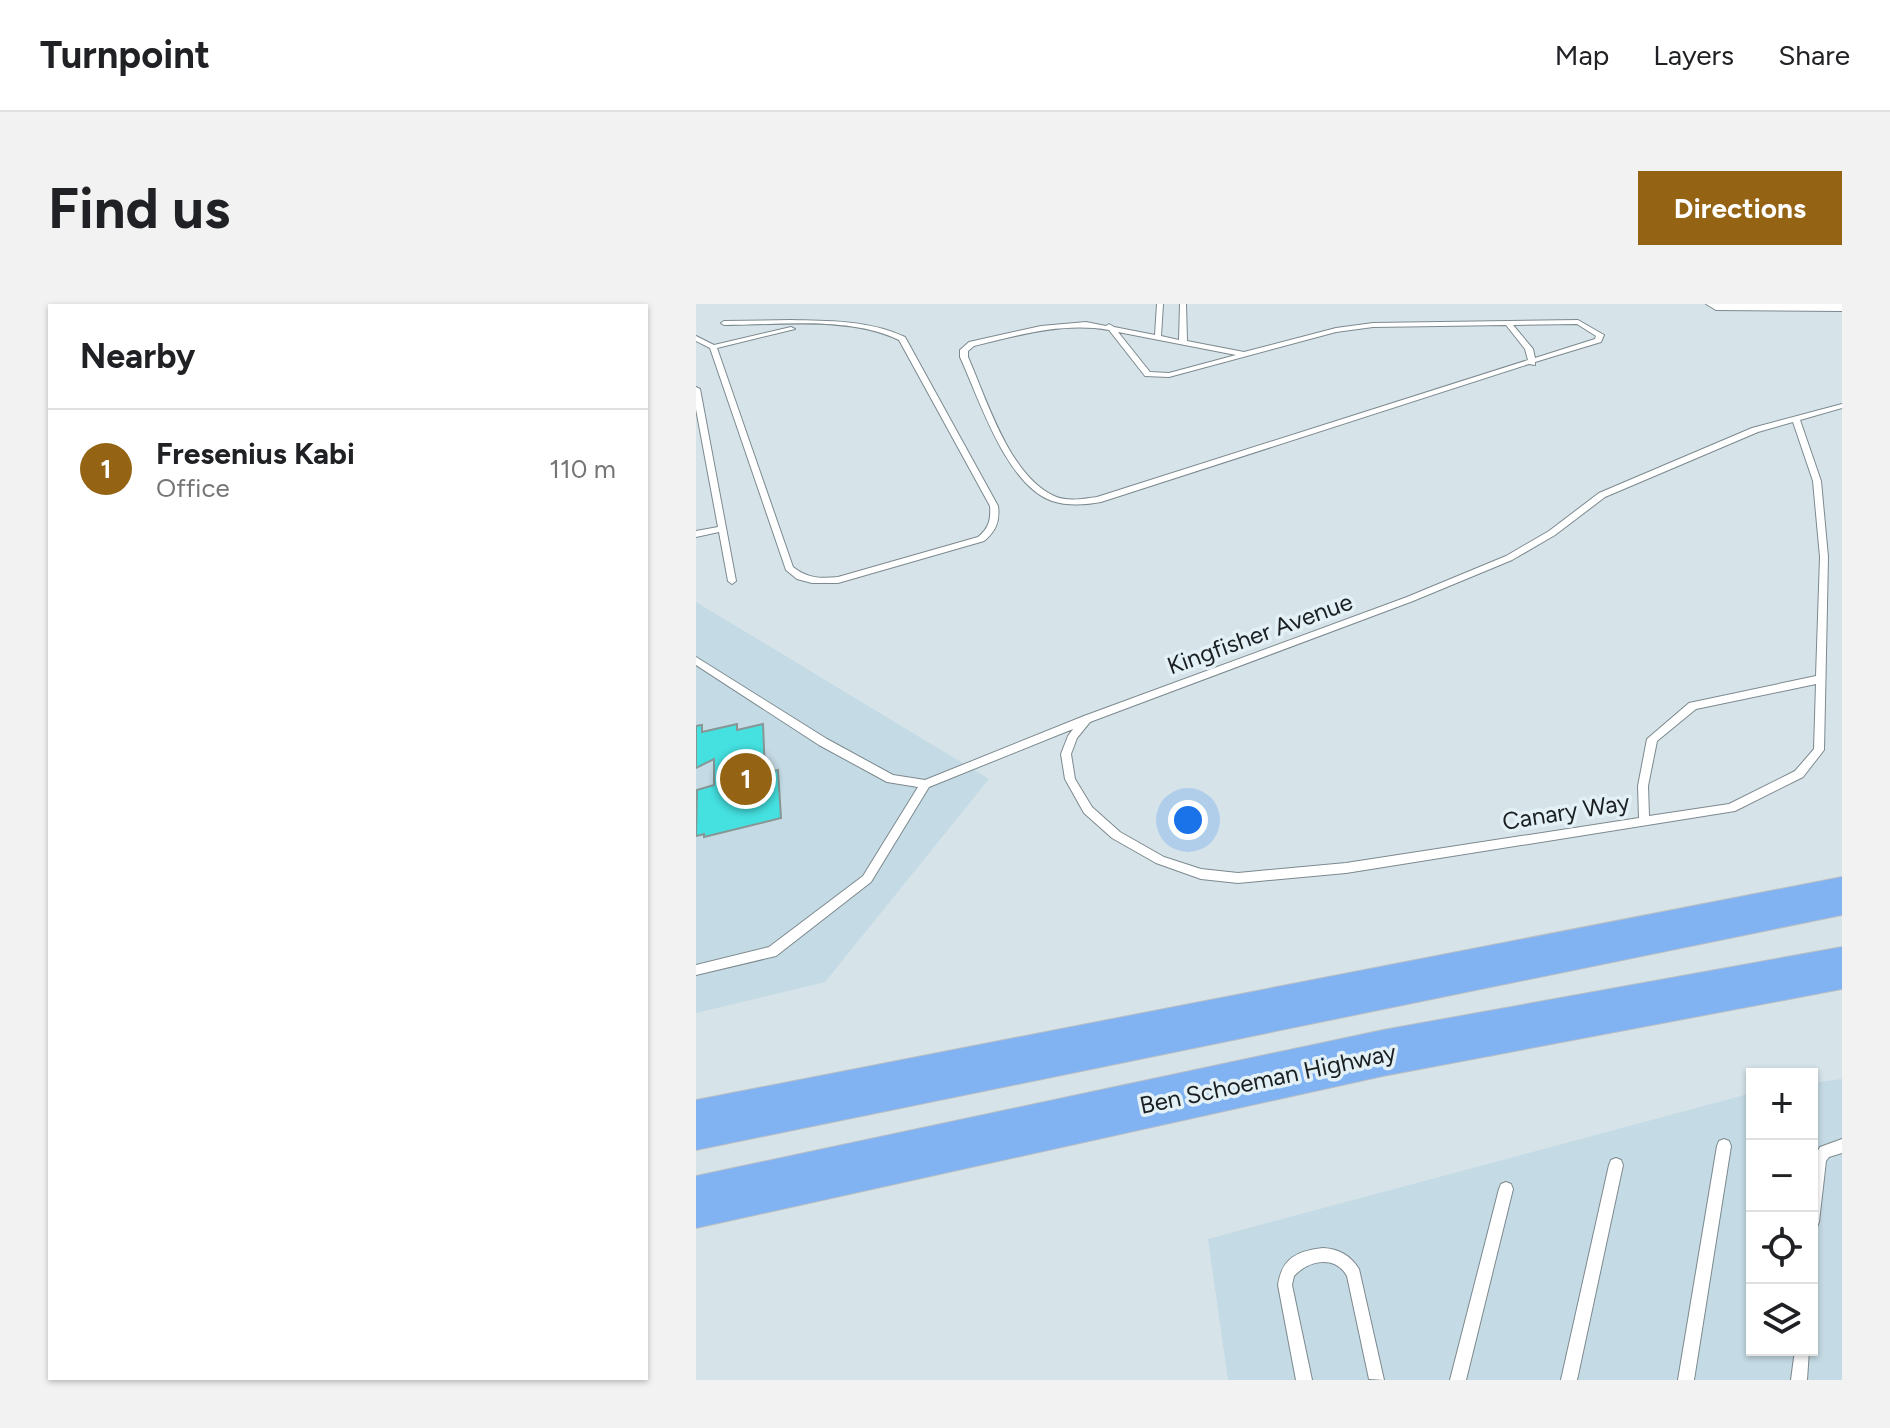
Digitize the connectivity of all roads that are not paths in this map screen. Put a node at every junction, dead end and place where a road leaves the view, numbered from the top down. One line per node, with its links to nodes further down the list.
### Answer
1 (1160, 304): 10 (lane)
2 (1183, 304): 12 (lane)
3 (1716, 304): 4 (main road)
4 (1835, 305): 5 (main road)
5 (1842, 306)
6 (724, 323): 7 (lane)
7 (811, 324): 13 (lane); 13 (lane)
8 (1509, 324): 14 (lane); 15 (lane); 15 (lane)
9 (1109, 326): 10 (lane); 14 (lane); 15 (lane)
10 (1158, 336): 12 (lane)
11 (696, 338): 13 (lane)
12 (1183, 342): 14 (lane)
13 (713, 347)
14 (1244, 354)
15 (1532, 363)
16 (696, 391): 19 (lane)
17 (1842, 406): 18 (lane, Kingfisher Avenue)
18 (1796, 418): 25 (lane, Canary Way); 26 (lane, Kingfisher Avenue)
19 (709, 458): 20 (lane); 21 (lane)
20 (696, 462)
21 (722, 529): 22 (lane); 23 (lane)
22 (696, 534)
23 (732, 581)
24 (696, 660): 27 (lane)
25 (1821, 679): 28 (lane); 28 (lane, Canary Way)
26 (1088, 719): 27 (lane, Kingfisher Avenue); 28 (lane, Canary Way)
27 (925, 784): 31 (lane)
28 (1644, 820)
29 (1842, 896): 32 (highway)
30 (1842, 968): 37 (highway, Ben Schoeman Highway)
31 (696, 970)
32 (696, 1125)
33 (1724, 1146): 45 (lane)
34 (1842, 1146): 38 (lane)
35 (1616, 1165): 44 (lane)
36 (1506, 1189): 43 (lane)
37 (696, 1202)
38 (1813, 1212)
39 (1801, 1356): 46 (lane)
40 (1304, 1380): 42 (lane)
41 (1369, 1380): 42 (lane)
42 (1378, 1380)
43 (1458, 1380)
44 (1569, 1380)
45 (1686, 1380)
46 (1799, 1380)

